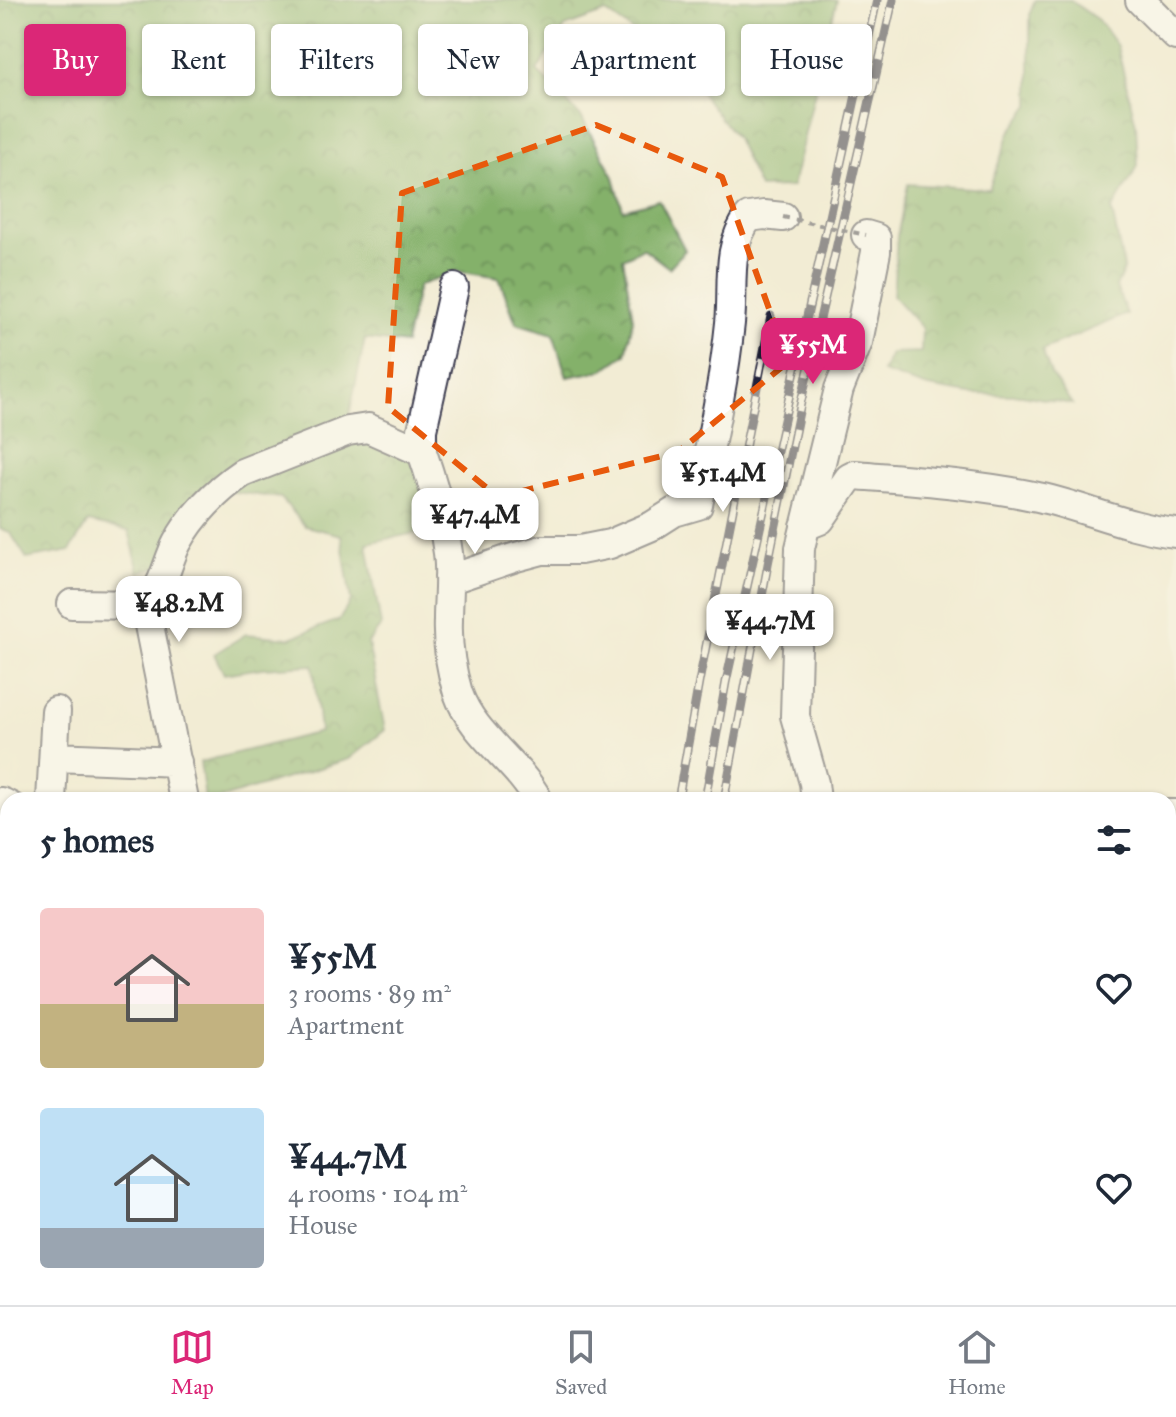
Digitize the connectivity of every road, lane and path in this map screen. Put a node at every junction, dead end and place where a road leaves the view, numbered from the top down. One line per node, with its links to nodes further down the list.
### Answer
1 (1140, 0): 2 (street)
2 (1176, 36)
3 (783, 217): 4 (path, bridge); 9 (street)
4 (866, 235): 7 (street)
5 (454, 288): 6 (street)
6 (422, 452): 9 (street); 11 (street)
7 (805, 526): 8 (street); 18 (street)
8 (1176, 533)
9 (449, 577): 17 (street)
10 (72, 604): 11 (street)
11 (145, 605): 14 (street)
12 (56, 711): 13 (street)
13 (55, 757): 14 (street); 15 (street)
14 (177, 762): 16 (street)
15 (52, 792)
16 (183, 792)
17 (532, 792)
18 (815, 792)

